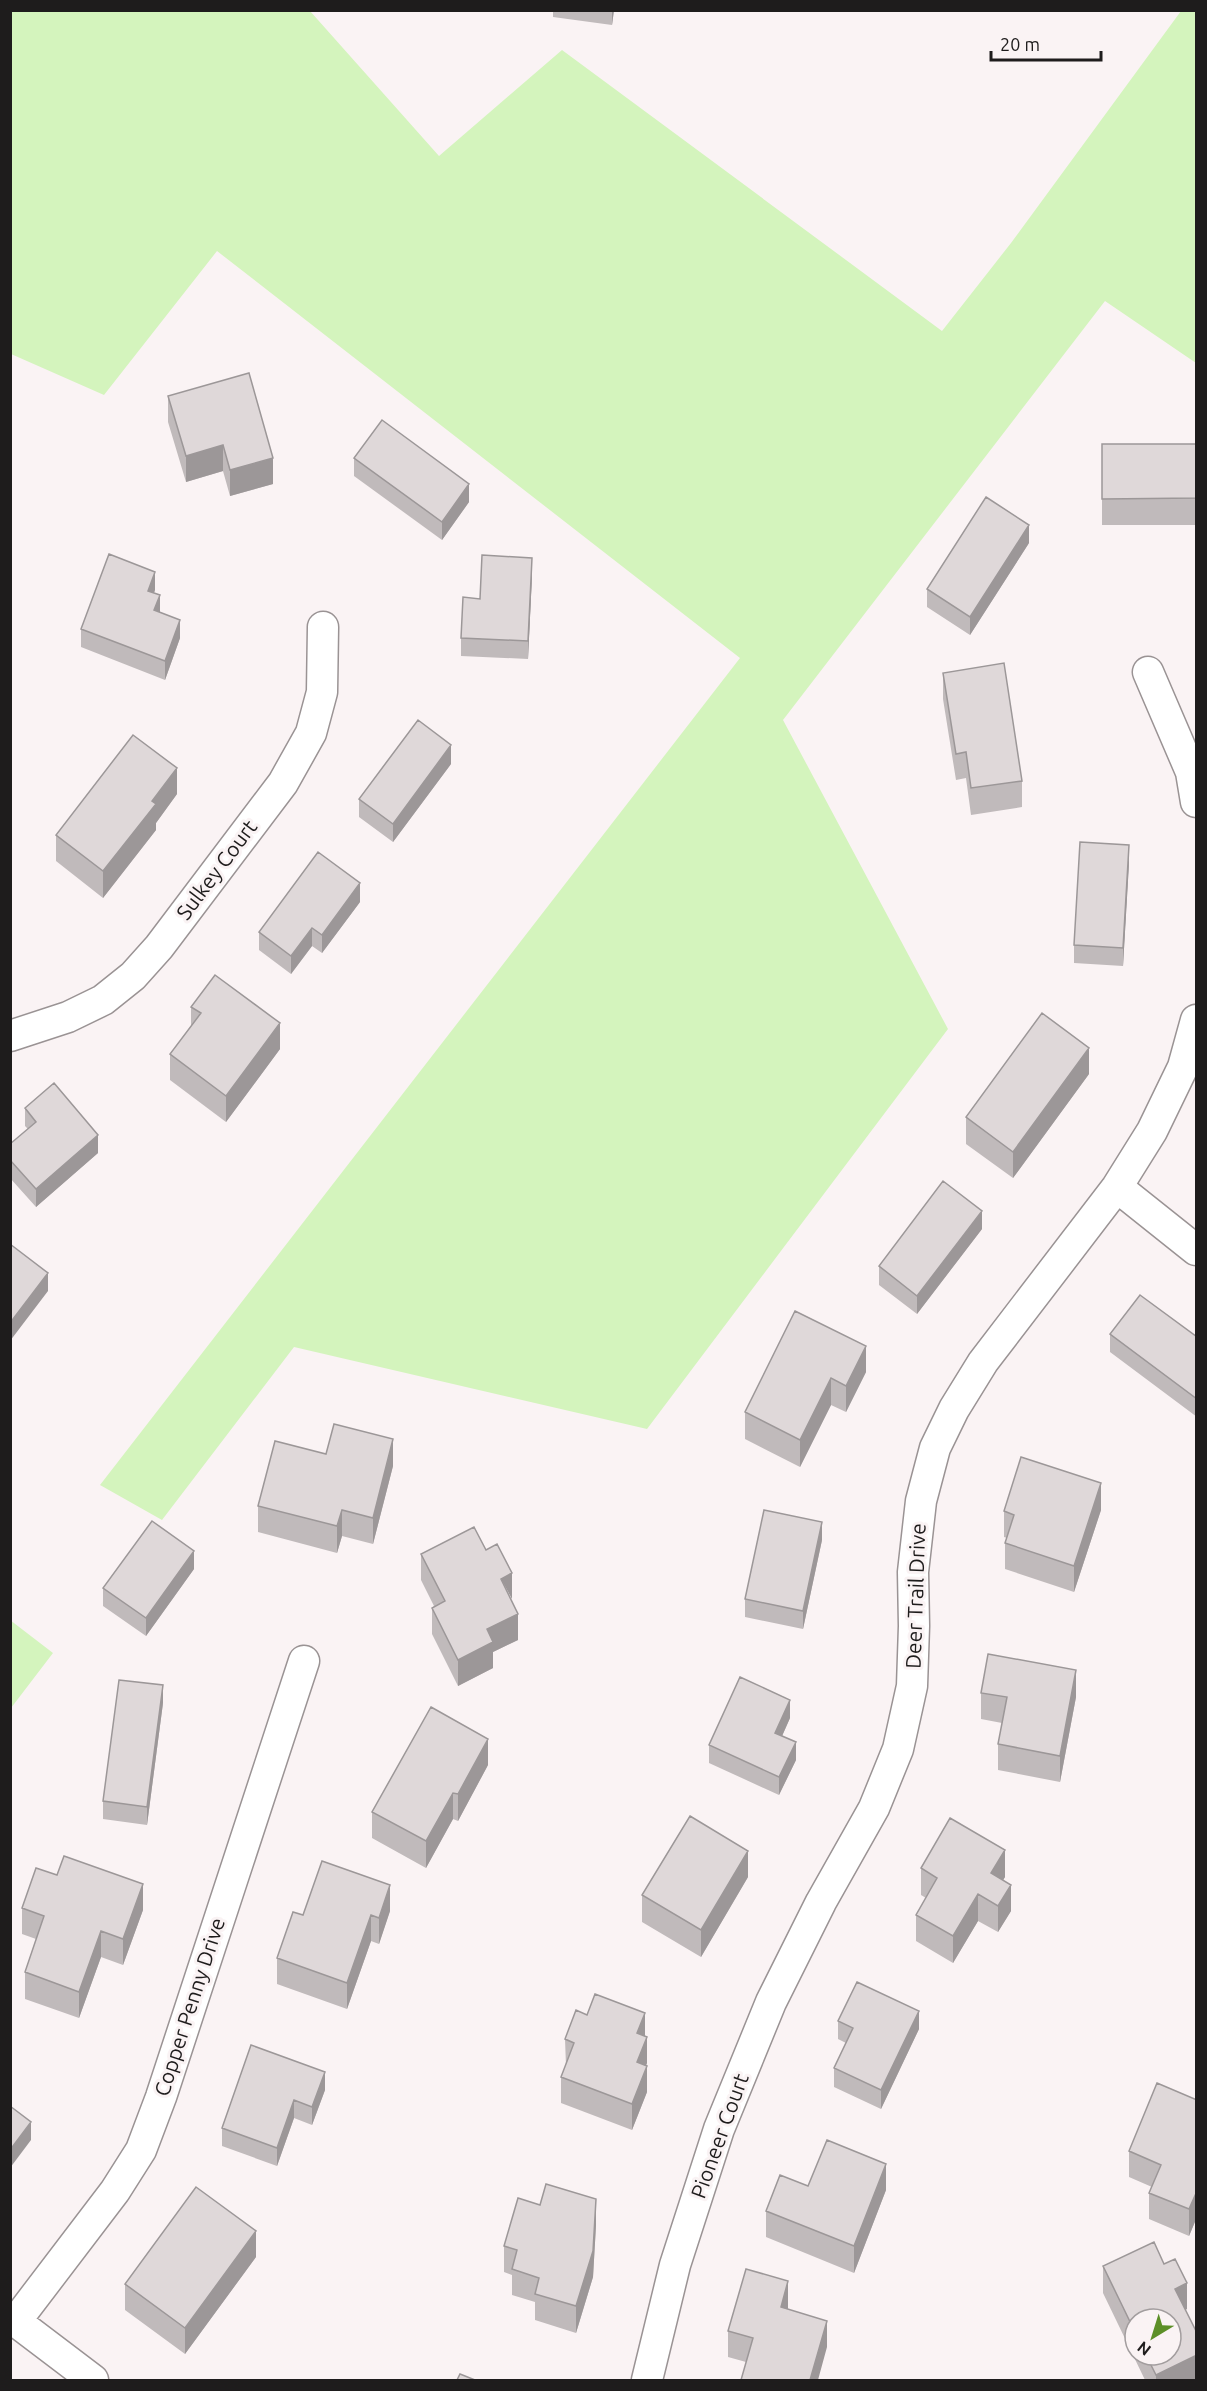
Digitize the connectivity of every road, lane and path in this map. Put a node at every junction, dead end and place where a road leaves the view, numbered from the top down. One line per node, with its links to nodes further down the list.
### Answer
1 (323, 627): 5 (street, Sulkey Court)
2 (1148, 672): 3 (street)
3 (1197, 802)
4 (1197, 1020): 6 (street, Deer Trail Drive)
5 (10, 1036)
6 (1117, 1187): 7 (street); 9 (street, Deer Trail Drive)
7 (1197, 1250)
8 (304, 1661): 10 (street, Copper Penny Drive)
9 (821, 1902): 12 (street, Pioneer Court)
10 (13, 2319): 11 (street, Copper Penny Drive)
11 (93, 2380)
12 (647, 2380)

